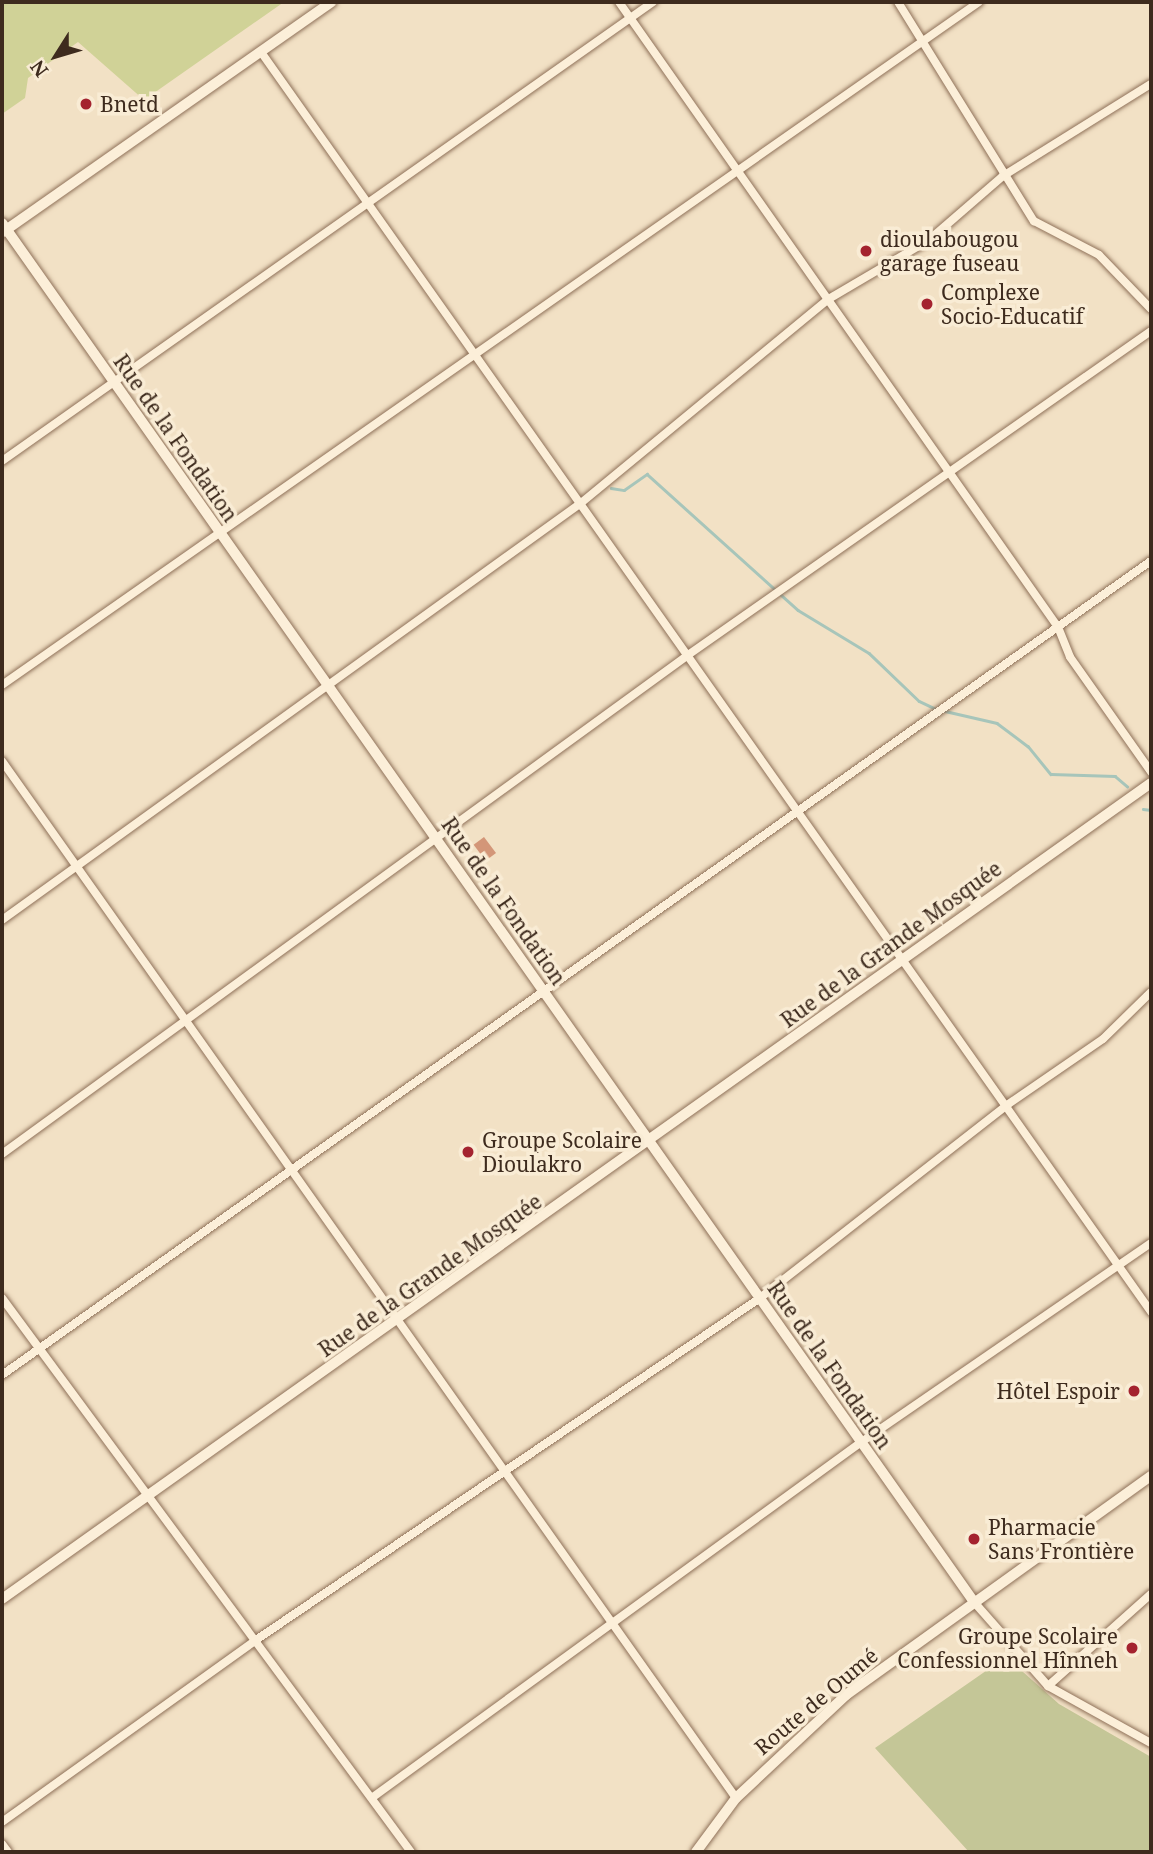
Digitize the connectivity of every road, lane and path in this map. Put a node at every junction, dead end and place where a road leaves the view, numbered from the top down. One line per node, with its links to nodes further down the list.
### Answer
1 (332, 2): 8 (street)
2 (619, 2): 6 (street)
3 (653, 2): 6 (street)
4 (898, 2): 7 (street)
5 (979, 2): 7 (street)
6 (630, 18): 10 (street); 12 (street)
7 (925, 40): 10 (street); 11 (street)
8 (261, 52): 12 (street); 13 (street)
9 (1151, 84): 11 (street)
10 (737, 169): 14 (street); 17 (street)
11 (1003, 176): 14 (street); 15 (street)
12 (368, 202): 17 (street); 18 (street)
13 (3, 228): 18 (street, Rue de la Fondation)
14 (827, 300): 20 (street); 21 (street)
15 (1151, 309)
16 (1151, 331): 20 (street)
17 (475, 353): 21 (street); 22 (street)
18 (113, 382): 19 (street); 22 (street, Rue de la Fondation)
19 (2, 461)
20 (949, 471): 24 (street); 25 (street)
21 (581, 503): 25 (street); 27 (street)
22 (220, 533): 26 (street); 27 (street, Rue de la Fondation)
23 (1151, 561): 24 (street)
24 (1058, 627): 29 (street); 31 (street)
25 (688, 655): 31 (street); 32 (street)
26 (2, 685)
27 (327, 687): 32 (street, Rue de la Fondation); 33 (street)
28 (2, 761): 33 (street)
29 (1151, 772)
30 (1151, 783): 35 (street, Rue de la Grande Mosquée)
31 (798, 811): 35 (street); 36 (street)
32 (439, 840): 36 (street, Rue de la Fondation); 38 (street)
33 (76, 867): 34 (street); 38 (street)
34 (2, 920)
35 (902, 958): 39 (street); 40 (street, Rue de la Grande Mosquée)
36 (544, 991): 40 (street, Rue de la Fondation); 42 (street)
37 (1151, 992): 39 (street)
38 (187, 1022): 41 (street); 42 (street)
39 (1007, 1105): 44 (street); 46 (street)
40 (651, 1143): 46 (street, Rue de la Fondation); 48 (street, Rue de la Grande Mosquée)
41 (2, 1154)
42 (293, 1168): 48 (street); 49 (street)
43 (1151, 1243): 44 (street)
44 (1119, 1265): 47 (street); 51 (street)
45 (2, 1298): 49 (street)
46 (760, 1298): 51 (street, Rue de la Fondation); 52 (street)
47 (1151, 1312)
48 (399, 1321): 52 (street); 54 (street, Rue de la Grande Mosquée)
49 (38, 1349): 50 (street); 54 (street)
50 (2, 1375)
51 (860, 1443): 57 (street, Rue de la Fondation); 58 (street)
52 (509, 1474): 58 (street); 59 (street)
53 (1151, 1476): 57 (main road, Route de Oumé)
54 (143, 1497): 56 (street, Rue de la Grande Mosquée); 59 (street)
55 (1151, 1594): 60 (street)
56 (2, 1599)
57 (974, 1602): 60 (street); 63 (main road, Route de Oumé)
58 (612, 1620): 62 (street); 63 (street)
59 (256, 1640): 62 (street); 64 (street)
60 (1048, 1686): 61 (street)
61 (1151, 1743)
62 (373, 1797): 67 (street)
63 (736, 1798): 68 (main road, Route de Oumé)
64 (2, 1822)
65 (2, 1844): 66 (street)
66 (8, 1852)
67 (411, 1852)
68 (696, 1852)

